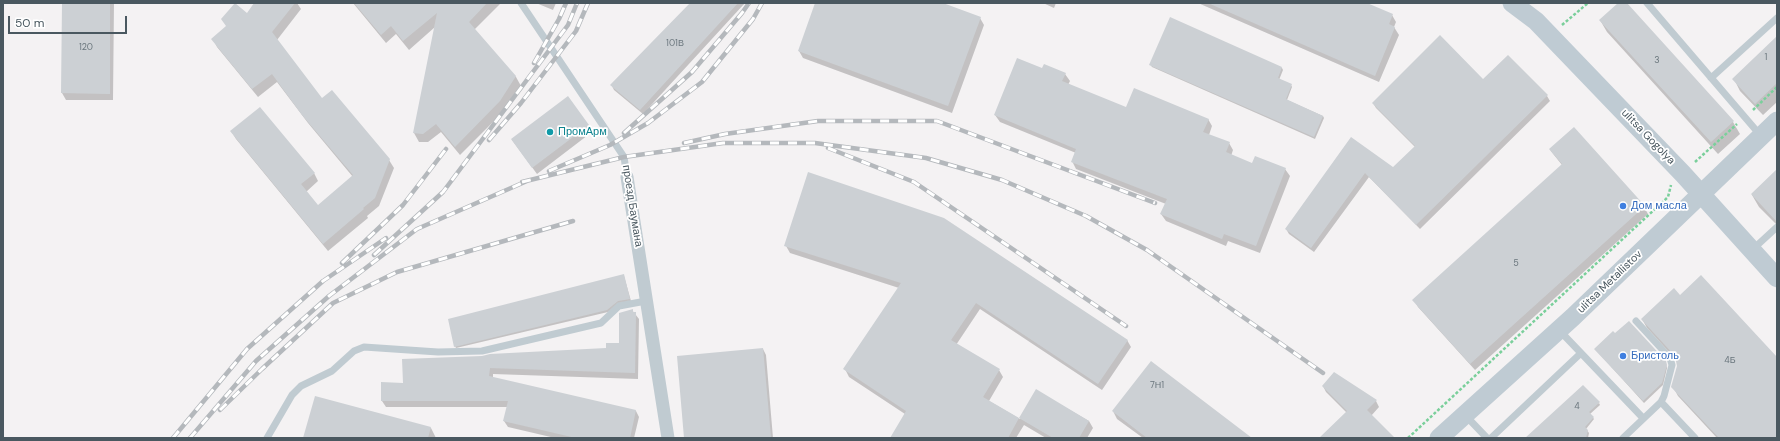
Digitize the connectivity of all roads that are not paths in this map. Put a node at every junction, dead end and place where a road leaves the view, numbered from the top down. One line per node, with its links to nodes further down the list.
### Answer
1 (521, 3): 8 (lane, проезд Баумана)
2 (1512, 3): 9 (street, ulitsa Gogolya)
3 (1647, 3): 5 (lane)
4 (1777, 18): 5 (lane)
5 (1711, 78): 7 (lane)
6 (1777, 121): 7 (street, ulitsa Metallistov)
7 (1761, 136): 9 (street, ulitsa Metallistov)
8 (627, 177): 13 (street, проезд Баумана)
9 (1702, 194): 11 (street, ulitsa Gogolya); 15 (street, ulitsa Metallistov)
10 (1777, 227): 11 (lane)
11 (1752, 250): 12 (street, ulitsa Gogolya)
12 (1777, 278)
13 (646, 301): 20 (lane); 21 (street, проезд Баумана)
14 (1636, 321): 17 (lane)
15 (1559, 330): 16 (lane); 18 (street, ulitsa Metallistov)
16 (1581, 353): 19 (lane); 24 (lane)
17 (1661, 402): 19 (lane); 26 (lane)
18 (1464, 415): 22 (street, ulitsa Metallistov); 23 (lane)
19 (1643, 418): 25 (lane)
20 (268, 438)
21 (668, 438)
22 (1439, 438)
23 (1487, 438)
24 (1491, 438)
25 (1623, 438)
26 (1696, 438)

